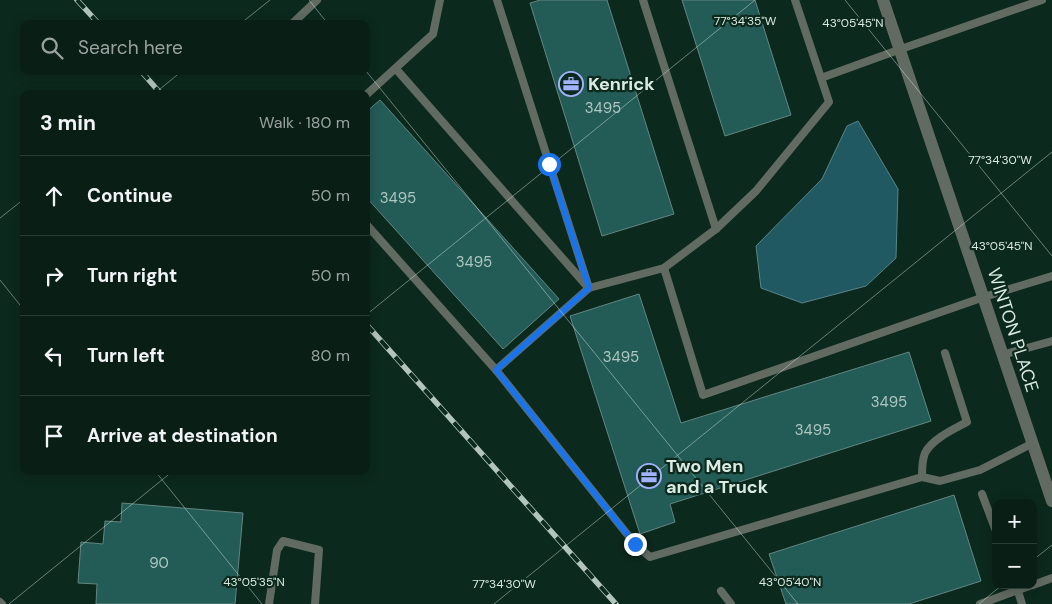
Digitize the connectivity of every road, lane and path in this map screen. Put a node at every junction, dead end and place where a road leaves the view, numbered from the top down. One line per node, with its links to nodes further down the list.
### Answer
1 (316, 0): 8 (lane)
2 (440, 0): 10 (lane)
3 (497, 0): 17 (lane)
4 (642, 0): 14 (lane)
5 (795, 0): 11 (lane)
6 (883, 0): 9 (street, WINTON PLACE)
7 (1042, 0): 9 (lane)
8 (296, 20)
9 (901, 49): 11 (lane); 18 (street, WINTON PLACE)
10 (396, 69): 12 (lane); 17 (lane)
11 (821, 78): 14 (lane)
12 (370, 92)
13 (370, 228): 22 (lane)
14 (716, 229): 15 (lane)
15 (664, 268): 17 (lane); 18 (lane)
16 (1052, 276): 18 (lane)
17 (589, 288): 22 (lane)
18 (984, 297): 21 (street, WINTON PLACE)
19 (1052, 341): 21 (lane)
20 (945, 353): 24 (lane)
21 (1002, 355): 23 (street, WINTON PLACE)
22 (496, 370): 24 (lane)
23 (1033, 443): 24 (lane); 26 (street, WINTON PLACE)
24 (922, 477)
25 (982, 494): 27 (lane)
26 (1052, 501)
27 (992, 520)
28 (1052, 578): 29 (lane)
29 (1037, 584)
30 (1015, 589): 36 (lane)
31 (1017, 589): 37 (lane)
32 (721, 591): 35 (lane)
33 (269, 604): 34 (lane)
34 (315, 604)
35 (731, 604)
36 (980, 604)
37 (1022, 604)

